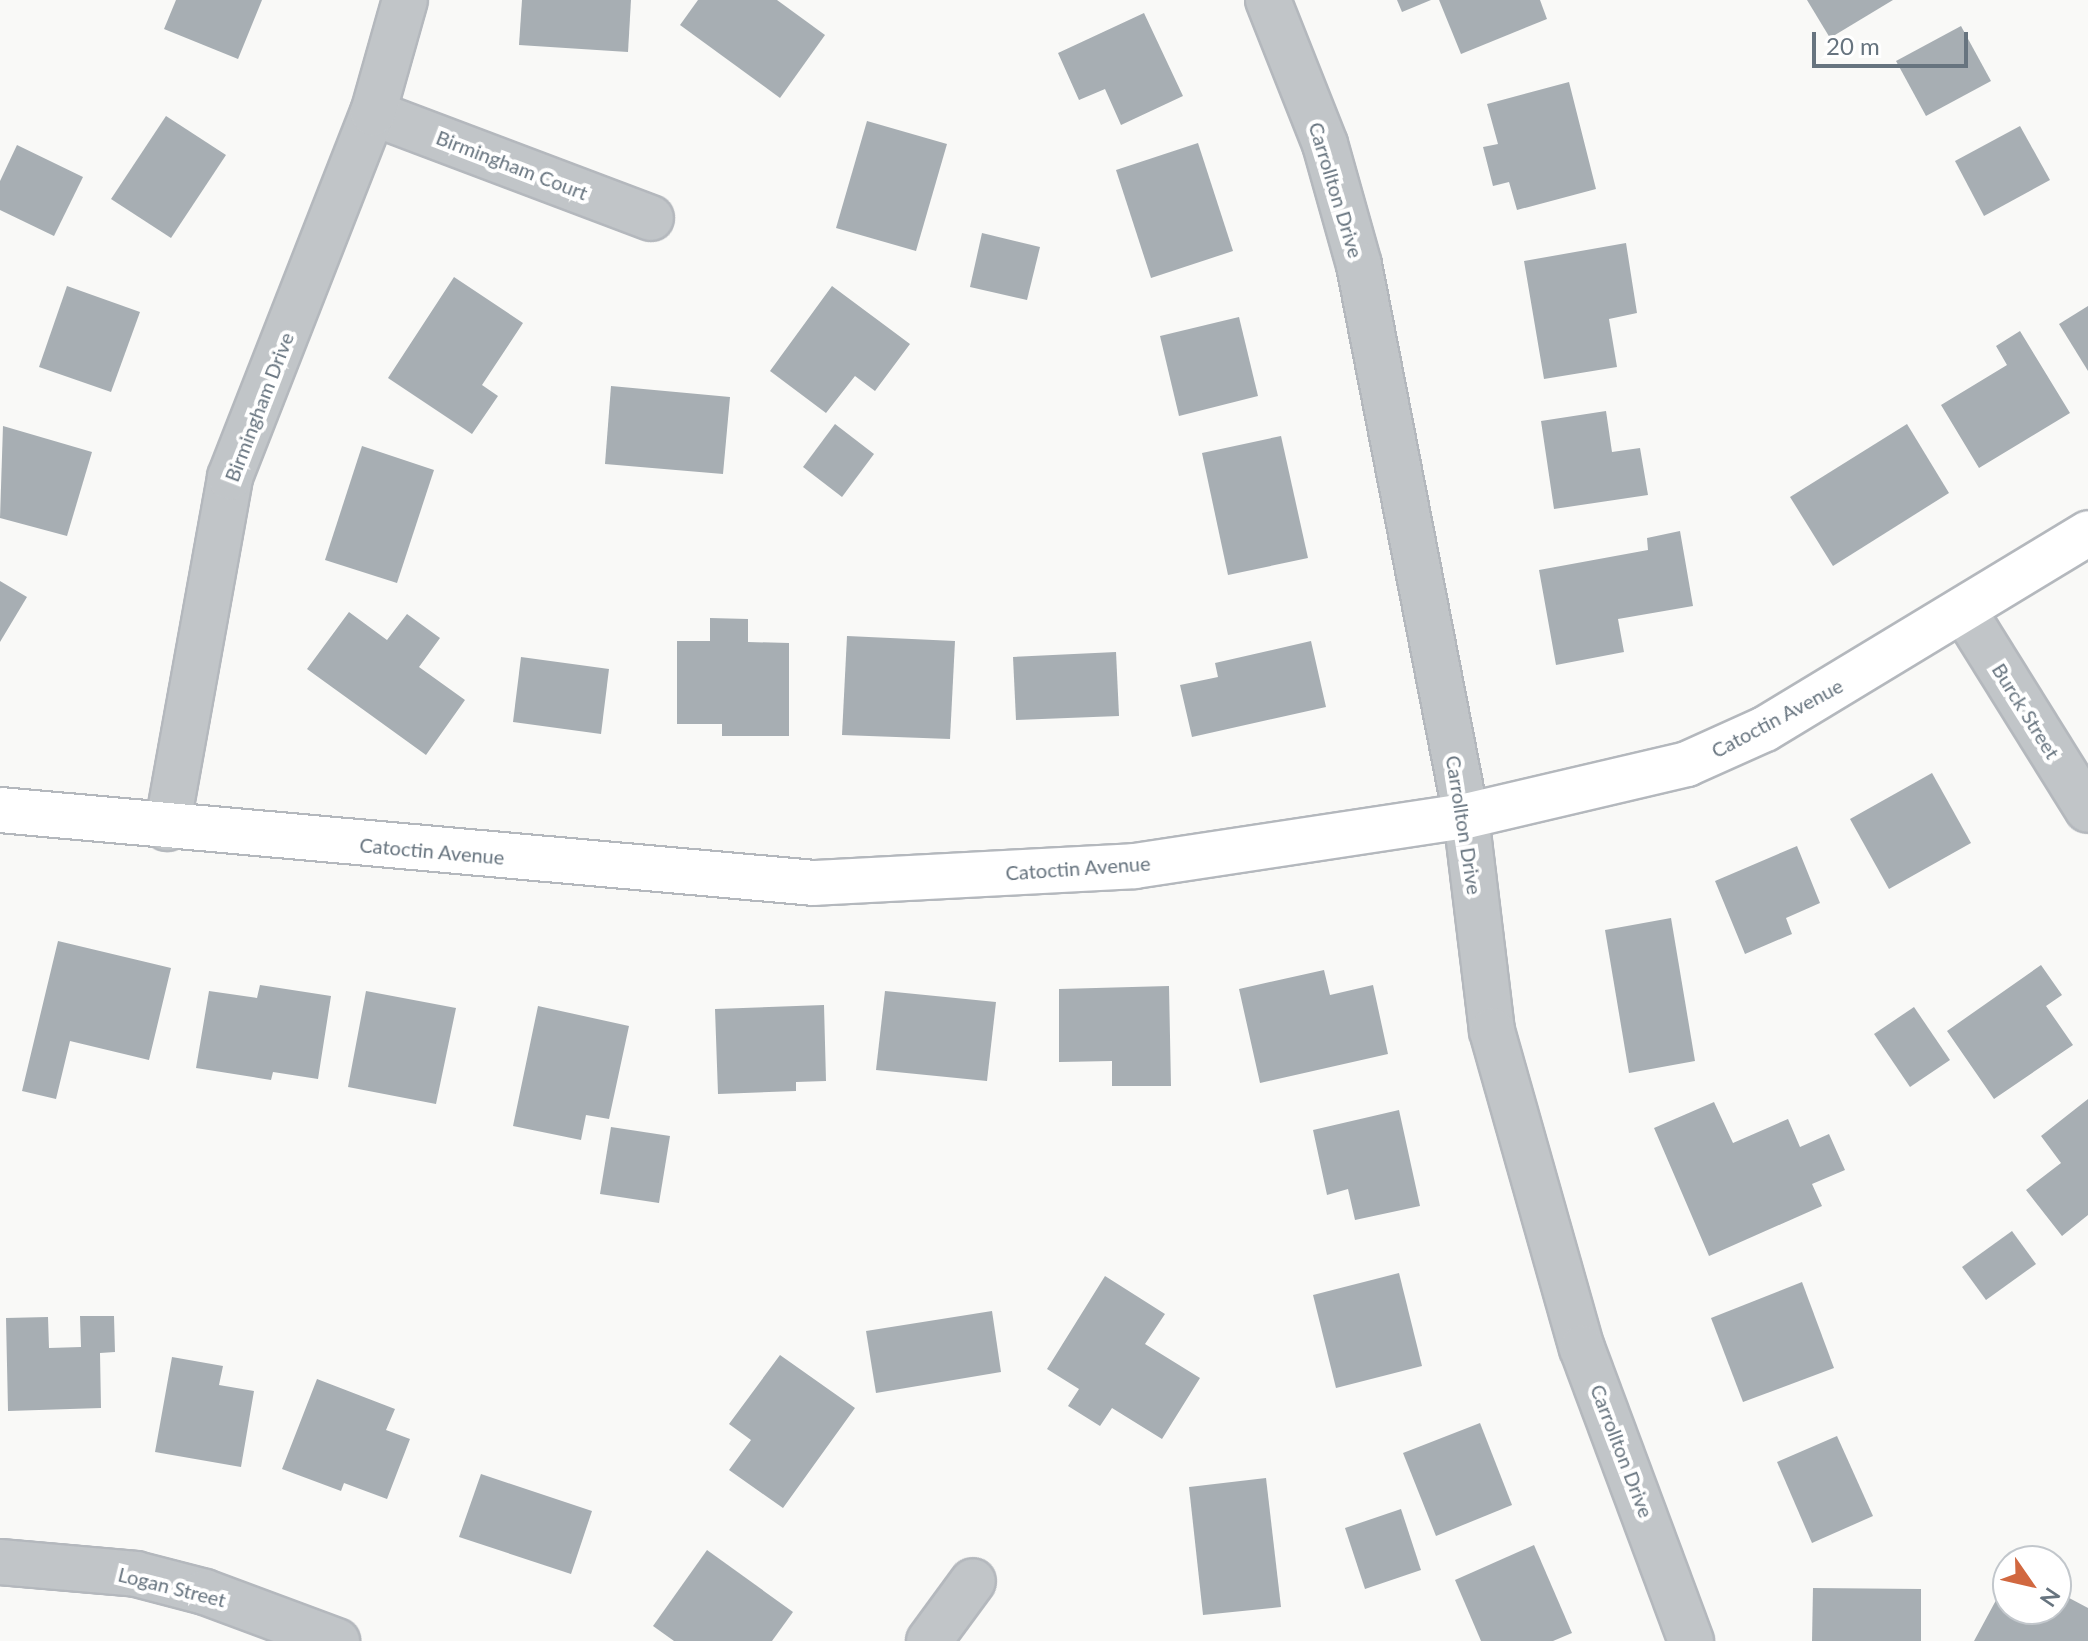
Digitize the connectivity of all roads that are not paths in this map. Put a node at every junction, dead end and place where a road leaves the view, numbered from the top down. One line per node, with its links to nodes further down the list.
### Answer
1 (405, 0): 3 (street, Birmingham Drive)
2 (1268, 0): 9 (street, Carrollton Drive)
3 (373, 113): 4 (street, Birmingham Court); 10 (street, Birmingham Drive)
4 (651, 218)
5 (2088, 533): 6 (street, Catoctin Avenue)
6 (1964, 611): 8 (street, Burck Street); 9 (street, Catoctin Avenue)
7 (0, 810): 10 (street, Catoctin Avenue)
8 (2088, 810)
9 (1466, 816): 10 (street, Catoctin Avenue); 15 (street, Carrollton Drive)
10 (167, 828)
11 (0, 1562): 13 (street, Logan Street)
12 (973, 1581): 14 (street)
13 (337, 1641)
14 (929, 1641)
15 (1691, 1641)

